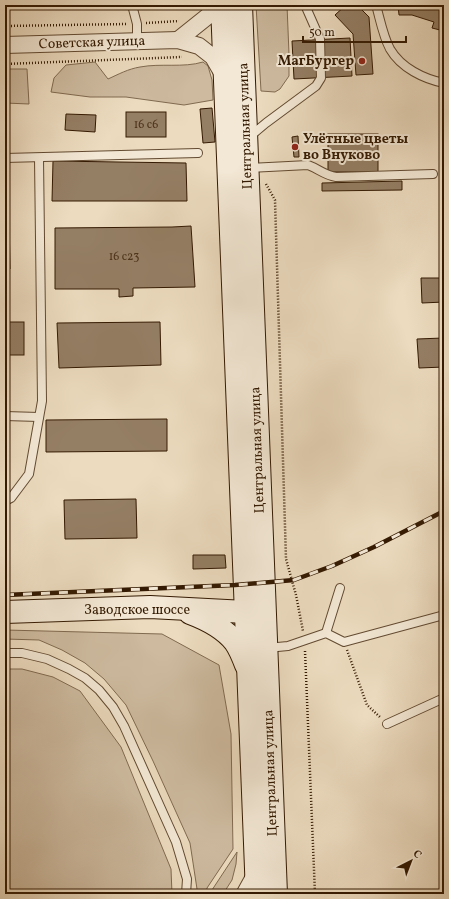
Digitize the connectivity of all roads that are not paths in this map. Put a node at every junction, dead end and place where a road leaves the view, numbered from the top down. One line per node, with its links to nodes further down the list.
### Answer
1 (132, 5): 8 (lane)
2 (216, 5): 7 (street)
3 (222, 5): 10 (main road, Центральная улица)
4 (241, 5): 12 (main road, Центральная улица)
5 (306, 5): 12 (lane)
6 (376, 5): 11 (lane)
7 (178, 40): 8 (street, Советская улица); 10 (street, Советская улица)
8 (137, 41): 9 (street, Советская улица)
9 (5, 45)
10 (225, 76): 24 (main road, Центральная улица)
11 (444, 83)
12 (246, 139): 16 (main road, Центральная улица)
13 (198, 154): 15 (lane)
14 (5, 158): 15 (lane)
15 (39, 158): 19 (lane)
16 (254, 168): 17 (lane); 26 (main road, Центральная улица)
17 (433, 174)
18 (5, 416): 19 (lane)
19 (39, 417): 20 (lane)
20 (5, 501)
21 (340, 588): 27 (lane)
22 (175, 608): 23 (main road, Заводское шоссе); 24 (main road, Заводское шоссе); 30 (main road)
23 (5, 612)
24 (246, 612): 26 (main road, Заводское шоссе); 30 (main road, Центральная улица)
25 (444, 615): 27 (lane)
26 (265, 622): 28 (main road, Центральная улица)
27 (326, 633): 28 (lane)
28 (266, 648): 37 (main road, Центральная улица)
29 (5, 653): 34 (lane)
30 (248, 669): 33 (main road, Центральная улица)
31 (444, 698): 32 (lane)
32 (387, 724)
33 (256, 864): 35 (lane); 36 (main road, Центральная улица)
34 (186, 894)
35 (240, 894)
36 (257, 894)
37 (276, 894)

